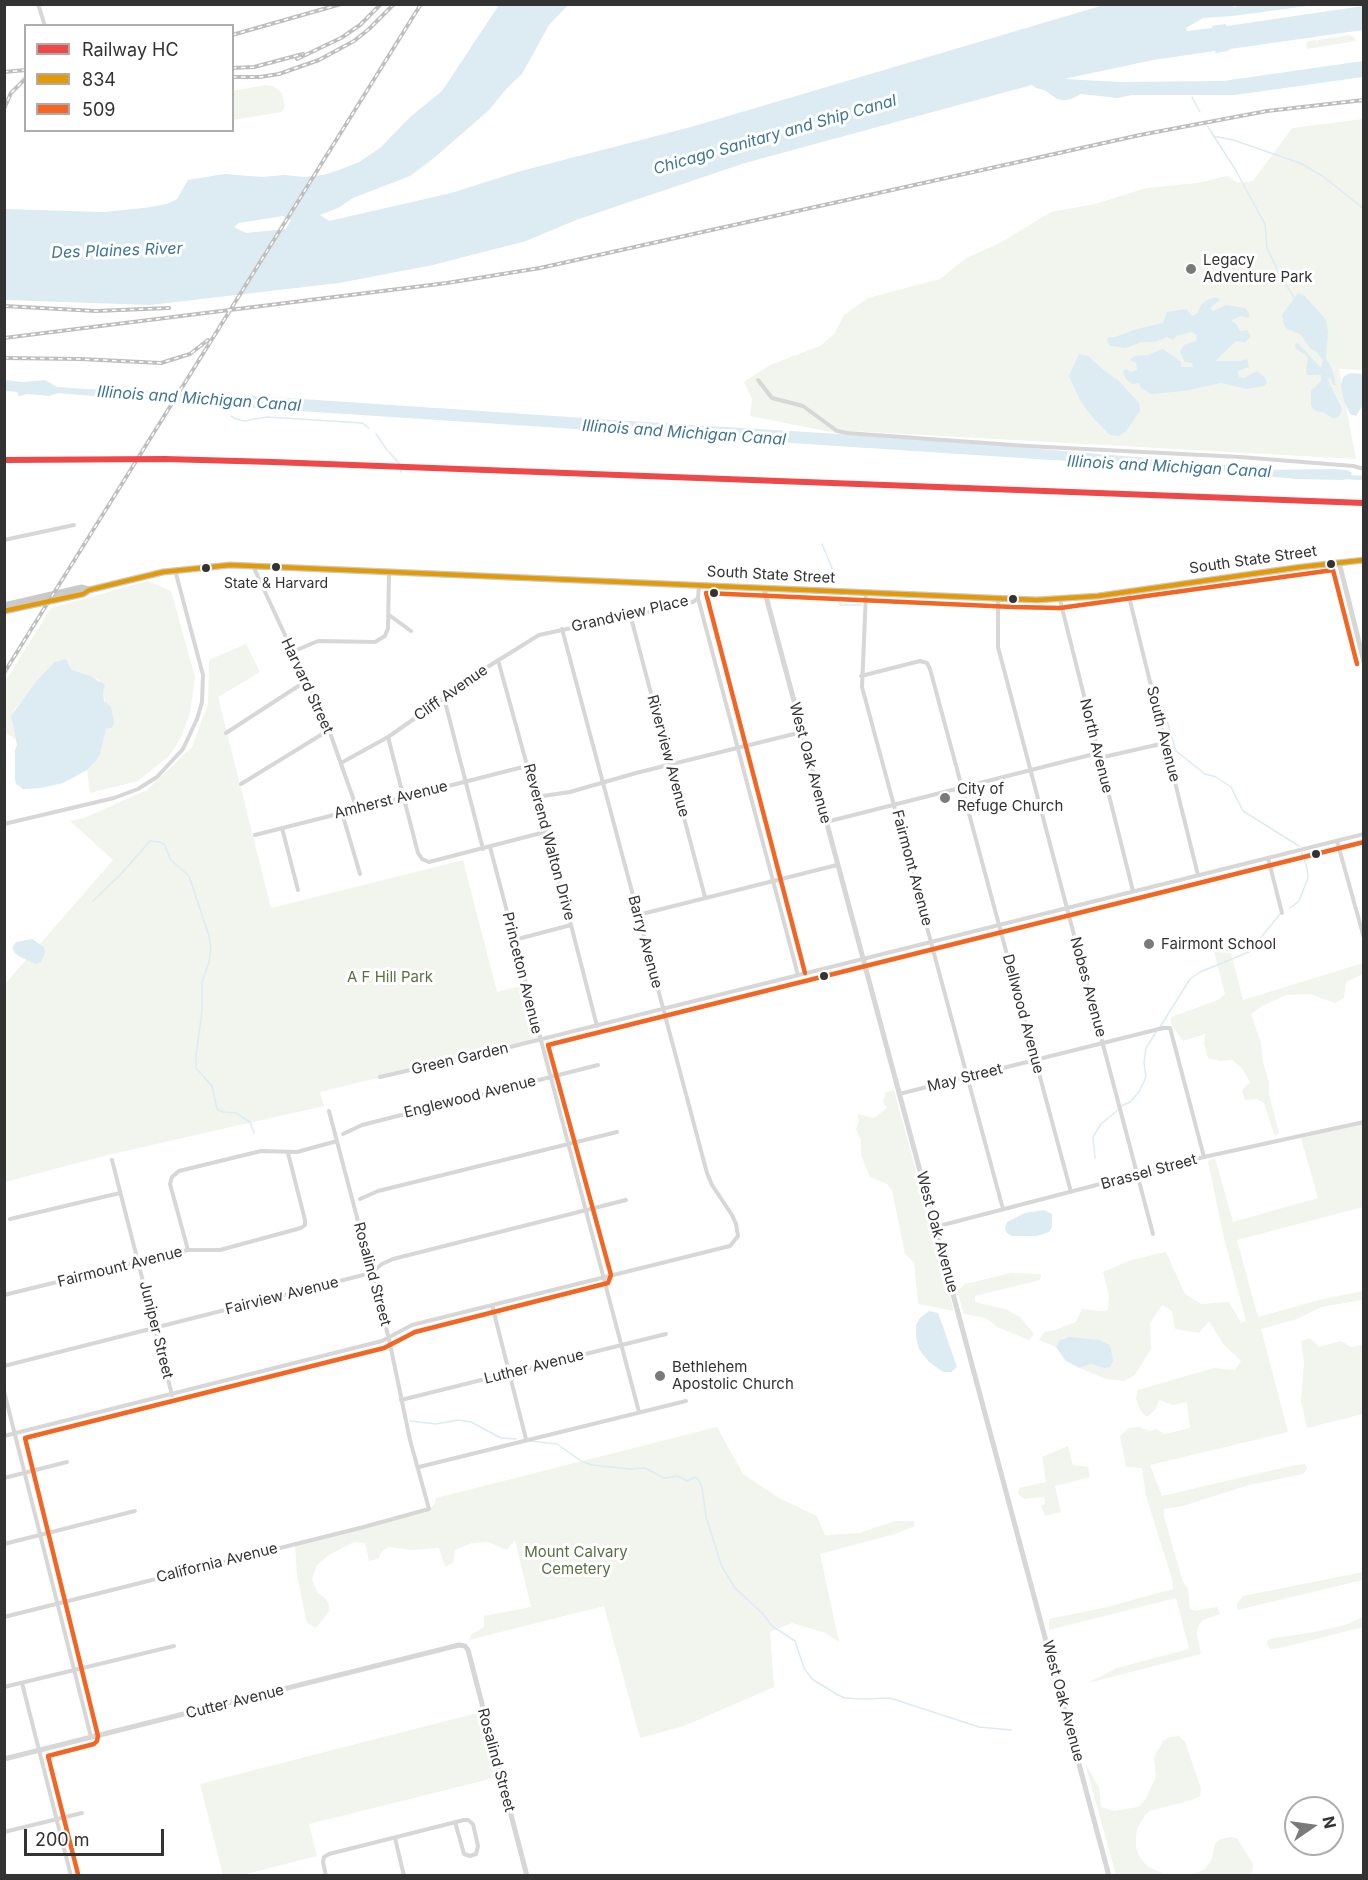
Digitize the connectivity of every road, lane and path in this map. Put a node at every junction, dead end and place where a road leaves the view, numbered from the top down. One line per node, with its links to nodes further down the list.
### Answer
1 (38, 4): 2 (street)
2 (44, 24)
3 (758, 380): 4 (street)
4 (1364, 469)
5 (74, 525): 6 (street)
6 (4, 540)
7 (1364, 560): 8 (main road, South State Street)
8 (1339, 562): 15 (main road, South State Street); 28 (street)
9 (252, 565): 10 (main road, South State Street); 11 (main road, South State Street); 26 (street, Harvard Street)
10 (176, 570): 14 (main road, South State Street); 53 (street)
11 (389, 571): 12 (main road, South State Street); 23 (street)
12 (699, 585): 13 (main road, South State Street); 17 (street)
13 (764, 589): 16 (main road, South State Street); 33 (street, West Oak Avenue)
14 (89, 590): 20 (main road); 21 (main road)
15 (1128, 592): 19 (main road, South State Street); 36 (street, South Avenue)
16 (866, 593): 18 (main road, South State Street); 29 (street, Fairmont Avenue)
17 (698, 598): 22 (street, Grandview Place); 37 (street)
18 (998, 600): 19 (main road, South State Street); 42 (street, Nobes Avenue)
19 (1060, 600): 38 (street, North Avenue)
20 (4, 606)
21 (4, 611)
22 (630, 614): 24 (street, Grandview Place); 40 (street, Riverview Avenue)
23 (388, 615): 25 (street); 26 (street)
24 (562, 629): 27 (street, Cliff Avenue); 45 (street, Barry Avenue)
25 (411, 631)
26 (292, 652): 30 (street, Harvard Street)
27 (498, 660): 31 (street, Cliff Avenue); 41 (street, Reverend Walton Drive)
28 (1364, 662)
29 (861, 676): 46 (street, Dellwood Avenue); 49 (street, Fairmont Avenue)
30 (306, 681): 32 (street, Harvard Street); 34 (street)
31 (444, 698): 35 (street, Cliff Avenue); 43 (street)
32 (329, 730): 39 (street, Harvard Street); 44 (street)
33 (802, 732): 37 (street); 52 (street, West Oak Avenue)
34 (226, 733)
35 (388, 737): 39 (street, Cliff Avenue); 48 (street)
36 (1165, 742): 38 (street); 64 (street, South Avenue)
37 (738, 747): 40 (street); 65 (street)
38 (1099, 755): 42 (street); 67 (street, North Avenue)
39 (341, 763): 50 (street, Harvard Street)
40 (670, 764): 45 (street); 68 (street, Riverview Avenue)
41 (527, 766): 43 (street, Amherst Avenue); 47 (street, Reverend Walton Drive)
42 (1030, 770): 46 (street); 69 (street, Nobes Avenue)
43 (466, 782): 48 (street, Amherst Avenue); 60 (street)
44 (241, 784)
45 (603, 784): 47 (street); 71 (street, Barry Avenue)
46 (961, 788): 49 (street); 73 (street, Dellwood Avenue)
47 (536, 797): 55 (street, Reverend Walton Drive)
48 (403, 798): 50 (street, Amherst Avenue); 60 (street)
49 (894, 805): 52 (street); 76 (street, Fairmont Avenue)
50 (357, 809): 51 (street, Amherst Avenue)
51 (342, 813): 54 (street, Amherst Avenue); 63 (street)
52 (826, 822): 62 (street, West Oak Avenue)
53 (4, 824)
54 (282, 828): 57 (street, Amherst Avenue); 66 (street)
55 (545, 831): 59 (street); 72 (street, Reverend Walton Drive)
56 (1364, 834): 58 (street, Green Garden)
57 (255, 835)
58 (1337, 841): 61 (street, Green Garden); 74 (street)
59 (490, 847): 60 (street); 75 (street, Princeton Avenue)
60 (483, 849)
61 (1268, 858): 64 (street, Green Garden); 70 (street)
62 (837, 865): 65 (street); 77 (street, West Oak Avenue)
63 (360, 874)
64 (1198, 875): 67 (street, Green Garden)
65 (773, 881): 68 (street); 78 (street)
66 (298, 890)
67 (1133, 891): 69 (street, Green Garden)
68 (705, 897): 71 (street)
69 (1067, 908): 73 (street, Green Garden); 82 (street, Nobes Avenue)
70 (1282, 913)
71 (638, 915): 79 (street, Barry Avenue)
72 (571, 925): 75 (street); 80 (street, Reverend Walton Drive)
73 (999, 925): 76 (street, Green Garden); 83 (street, Dellwood Avenue)
74 (1364, 938)
75 (514, 940): 81 (street, Princeton Avenue)
76 (932, 942): 77 (street, Green Garden); 87 (street, Fairmont Avenue)
77 (863, 959): 78 (street, Green Garden); 88 (street, West Oak Avenue)
78 (798, 975): 79 (street, Green Garden)
79 (663, 1009): 80 (street, Green Garden); 111 (street, Barry Avenue)
80 (597, 1026): 81 (street, Green Garden)
81 (539, 1040): 85 (street, Princeton Avenue); 86 (street, Green Garden)
82 (1103, 1044): 83 (street, May Street); 96 (street, May Street); 98 (street, Nobes Avenue)
83 (1035, 1060): 87 (street, May Street); 99 (street, Dellwood Avenue)
84 (598, 1065): 85 (street, Englewood Avenue)
85 (549, 1076): 92 (street, Englewood Avenue); 94 (street, Princeton Avenue)
86 (380, 1077)
87 (967, 1078): 88 (street, May Street); 103 (street, Fairmont Avenue)
88 (900, 1094): 106 (street, West Oak Avenue)
89 (329, 1111): 93 (street, Rosalind Street)
90 (1364, 1122): 96 (street, Brassel Street)
91 (617, 1132): 94 (street)
92 (343, 1134)
93 (337, 1141): 95 (street); 110 (street, Rosalind Street)
94 (568, 1144): 101 (street); 104 (street, Princeton Avenue)
95 (288, 1153): 108 (street, Fairmount Avenue); 108 (street)
96 (1204, 1157): 98 (street, Brassel Street)
97 (112, 1160): 100 (street, Juniper Street)
98 (1139, 1175): 99 (street, Brassel Street); 107 (street, Nobes Avenue)
99 (1071, 1192): 103 (street, Brassel Street)
100 (121, 1193): 105 (street); 109 (street, Juniper Street)
101 (360, 1199)
102 (626, 1200): 104 (street, Fairview Avenue)
103 (1003, 1209): 106 (street, Brassel Street)
104 (586, 1211): 110 (street, Fairview Avenue); 111 (street, Princeton Avenue)
105 (10, 1219)
106 (935, 1227): 155 (street, West Oak Avenue)
107 (1153, 1234)
108 (188, 1250): 109 (street, Fairmount Avenue)
109 (139, 1262): 112 (street, Fairmount Avenue); 114 (street, Juniper Street)
110 (371, 1273): 114 (street, Fairview Avenue); 116 (street, Rosalind Street)
111 (604, 1277): 113 (street); 117 (street, Princeton Avenue)
112 (4, 1295)
113 (492, 1305): 116 (street); 119 (street)
114 (155, 1329): 118 (street, Fairview Avenue); 121 (street, Juniper Street)
115 (666, 1334): 117 (street, Luther Avenue)
116 (389, 1339): 121 (street); 122 (street, Rosalind Street)
117 (621, 1345): 119 (street, Luther Avenue); 124 (street, Princeton Avenue)
118 (4, 1366)
119 (509, 1373): 122 (street, Luther Avenue); 127 (street)
120 (4, 1391): 125 (street)
121 (172, 1395): 125 (street)
122 (401, 1400): 129 (street, Rosalind Street)
123 (686, 1401): 124 (street)
124 (639, 1412): 127 (street)
125 (16, 1433): 126 (street); 130 (street)
126 (4, 1436)
127 (526, 1439): 129 (street)
128 (67, 1462): 130 (street)
129 (419, 1467): 132 (street, Rosalind Street)
130 (26, 1473): 131 (street); 134 (street)
131 (4, 1478)
132 (429, 1509): 136 (street, California Avenue)
133 (135, 1511): 134 (street)
134 (41, 1535): 135 (street); 136 (street)
135 (4, 1544)
136 (58, 1603): 137 (street, California Avenue); 140 (street)
137 (4, 1617)
138 (174, 1646): 140 (street)
139 (465, 1646): 143 (street, Cutter Avenue); 154 (street, Rosalind Street)
140 (75, 1670): 141 (street); 143 (street)
141 (22, 1683): 142 (street); 144 (street)
142 (4, 1687)
143 (91, 1737): 144 (street, Cutter Avenue)
144 (39, 1751): 145 (street, Cutter Avenue); 147 (street)
145 (4, 1760)
146 (82, 1813): 147 (street)
147 (57, 1819): 149 (street); 151 (street)
148 (455, 1822): 148 (street); 150 (street)
149 (4, 1832)
150 (394, 1838): 152 (street); 153 (street)
151 (71, 1875)
152 (326, 1875)
153 (404, 1875)
154 (527, 1875)
155 (1109, 1875)

